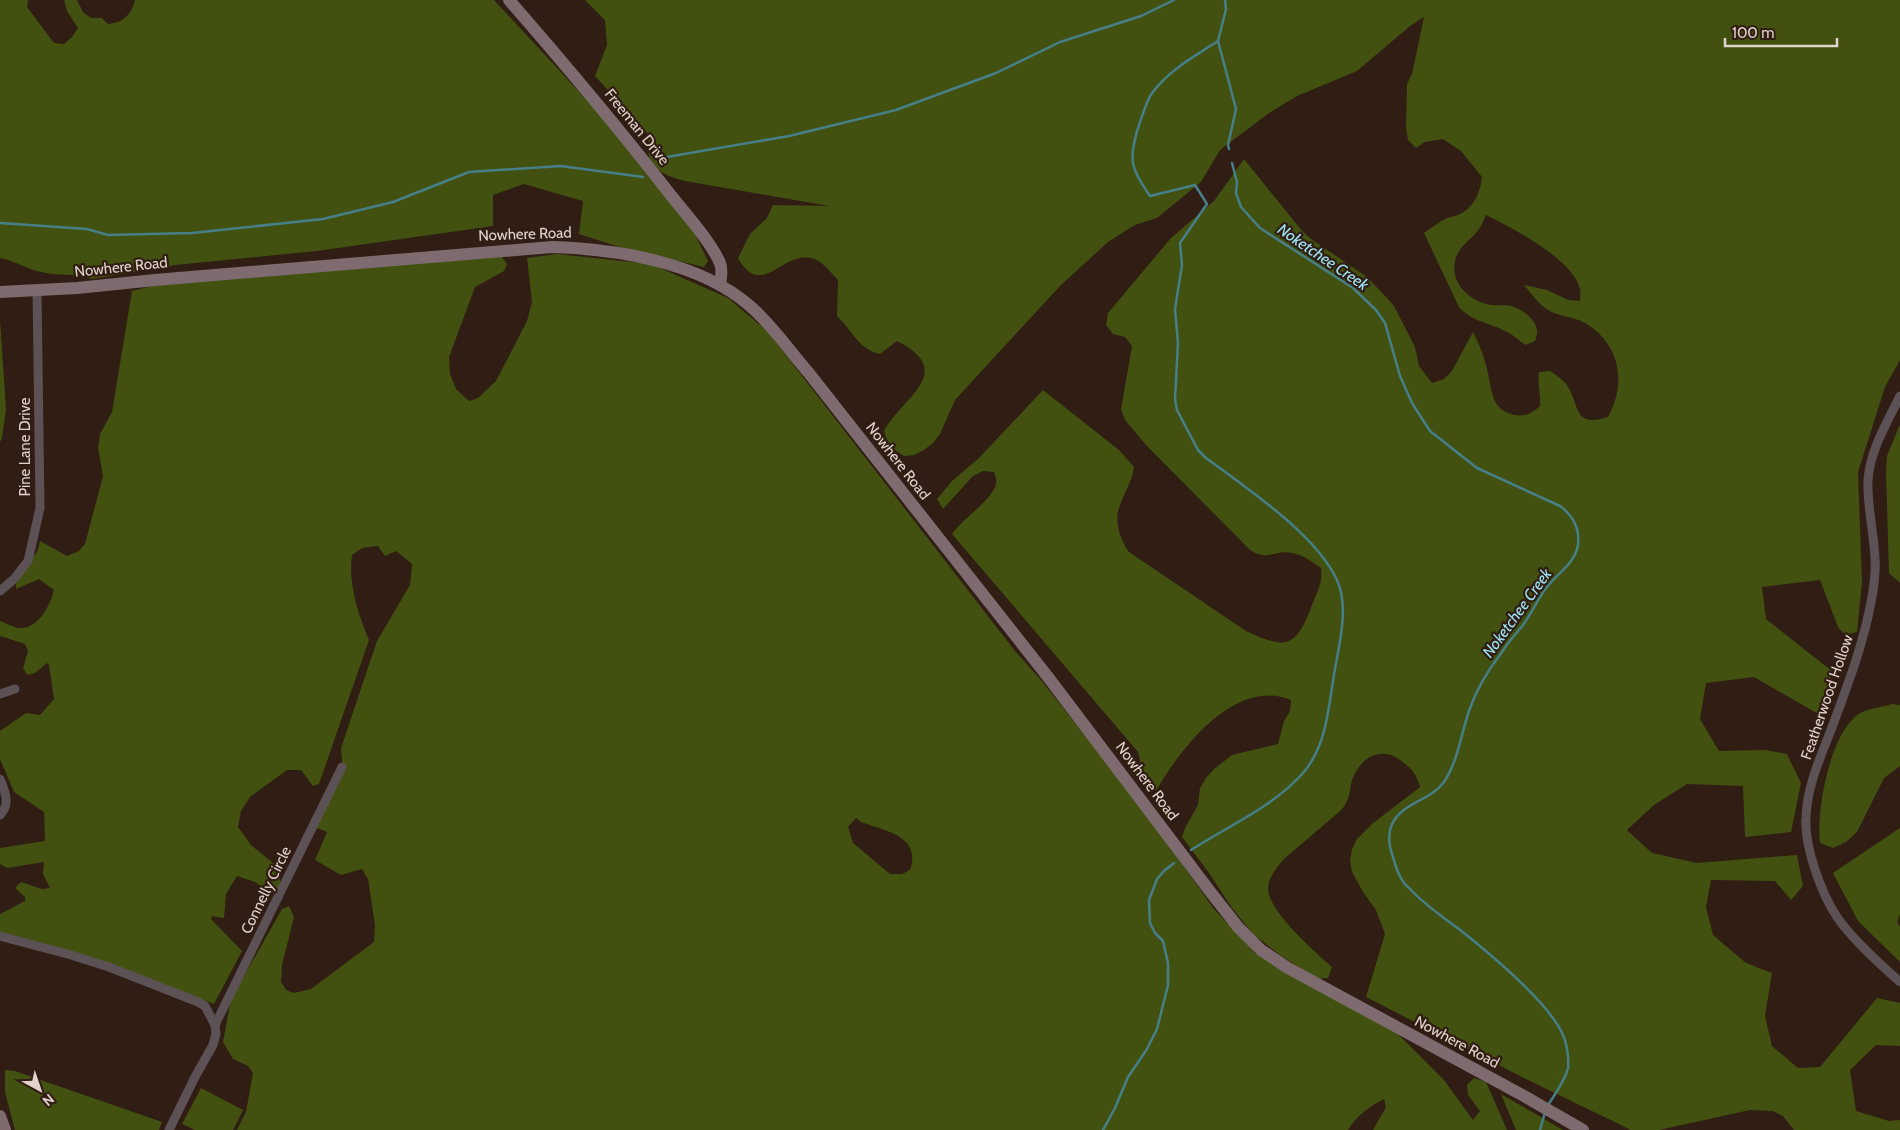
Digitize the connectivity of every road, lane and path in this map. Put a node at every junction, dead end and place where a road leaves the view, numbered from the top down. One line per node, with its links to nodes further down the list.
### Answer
1 (509, 0): 2 (street, Freeman Drive)
2 (720, 285): 3 (street, Nowhere Road); 18 (street, Nowhere Road)
3 (37, 290): 4 (street, Nowhere Road); 6 (street, Pine Lane Drive)
4 (0, 292)
5 (1900, 396): 13 (street, Featherwood Hollow)
6 (0, 591)
7 (15, 689): 8 (street)
8 (0, 694)
9 (342, 766): 14 (street, Connelly Circle)
10 (0, 779): 11 (street)
11 (0, 815)
12 (0, 936): 14 (street)
13 (1900, 982)
14 (215, 1025): 17 (street, Connelly Circle)
15 (0, 1116): 16 (street)
16 (5, 1130)
17 (169, 1130)
18 (1583, 1130)

